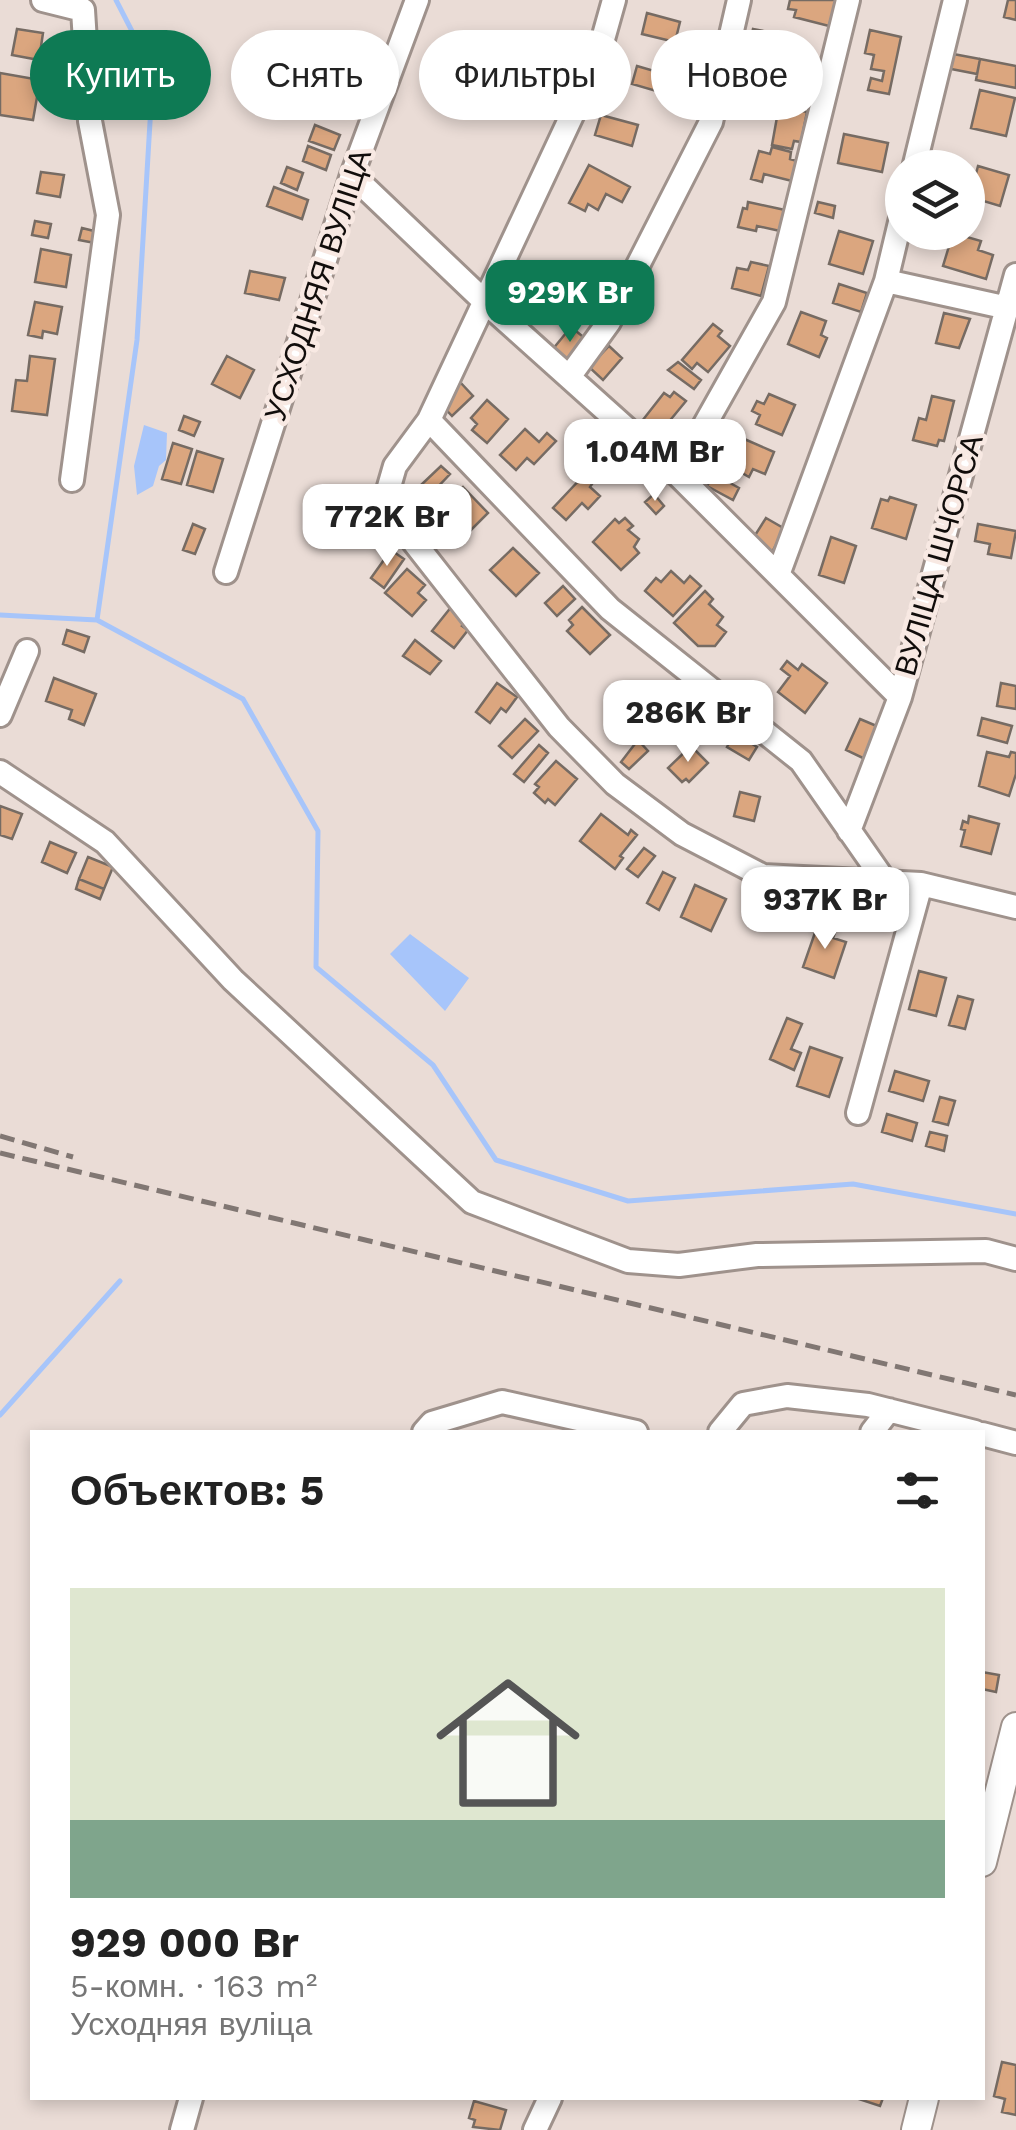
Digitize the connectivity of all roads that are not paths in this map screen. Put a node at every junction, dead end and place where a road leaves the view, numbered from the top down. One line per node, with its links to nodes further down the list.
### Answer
1 (44, 0): 7 (street)
2 (418, 0): 9 (street, УСХОДНЯЯ ВУЛІЦА)
3 (614, 0): 13 (street)
4 (740, 0): 15 (street)
5 (848, 0): 17 (street)
6 (955, 0): 8 (street)
7 (91, 5): 18 (street)
8 (918, 150)
9 (352, 174): 13 (street); 19 (street, УСХОДНЯЯ ВУЛІЦА)
10 (893, 250): 12 (street)
11 (1016, 274): 14 (street, ВУЛІЦА ШЧОРСА)
12 (886, 281): 14 (street); 20 (street)
13 (483, 300): 15 (street); 16 (street)
14 (1008, 308): 22 (street, ВУЛІЦА ШЧОРСА)
15 (569, 378): 17 (street)
16 (430, 420): 25 (street); 26 (street)
17 (677, 474): 20 (street)
18 (72, 480)
19 (226, 572)
20 (778, 575): 22 (street)
21 (27, 652): 23 (street)
22 (900, 697): 25 (street, ВУЛІЦА ШЧОРСА)
23 (0, 715)
24 (0, 772): 30 (street)
25 (848, 831): 26 (street)
26 (884, 880): 27 (street)
27 (921, 884): 28 (street); 29 (street)
28 (1016, 907)
29 (858, 1113)
30 (1016, 1259)
31 (888, 1410): 34 (street); 35 (street); 36 (street)
32 (426, 1430): 33 (street)
33 (627, 1430)
34 (722, 1430)
35 (873, 1430)
36 (967, 1430)
37 (985, 1435): 38 (street)
38 (1016, 1443)
39 (1016, 1727): 40 (main road)
40 (985, 1850)
41 (190, 2100): 44 (street)
42 (549, 2100): 45 (street)
43 (924, 2100): 46 (main road)
44 (182, 2130)
45 (535, 2130)
46 (916, 2130)

